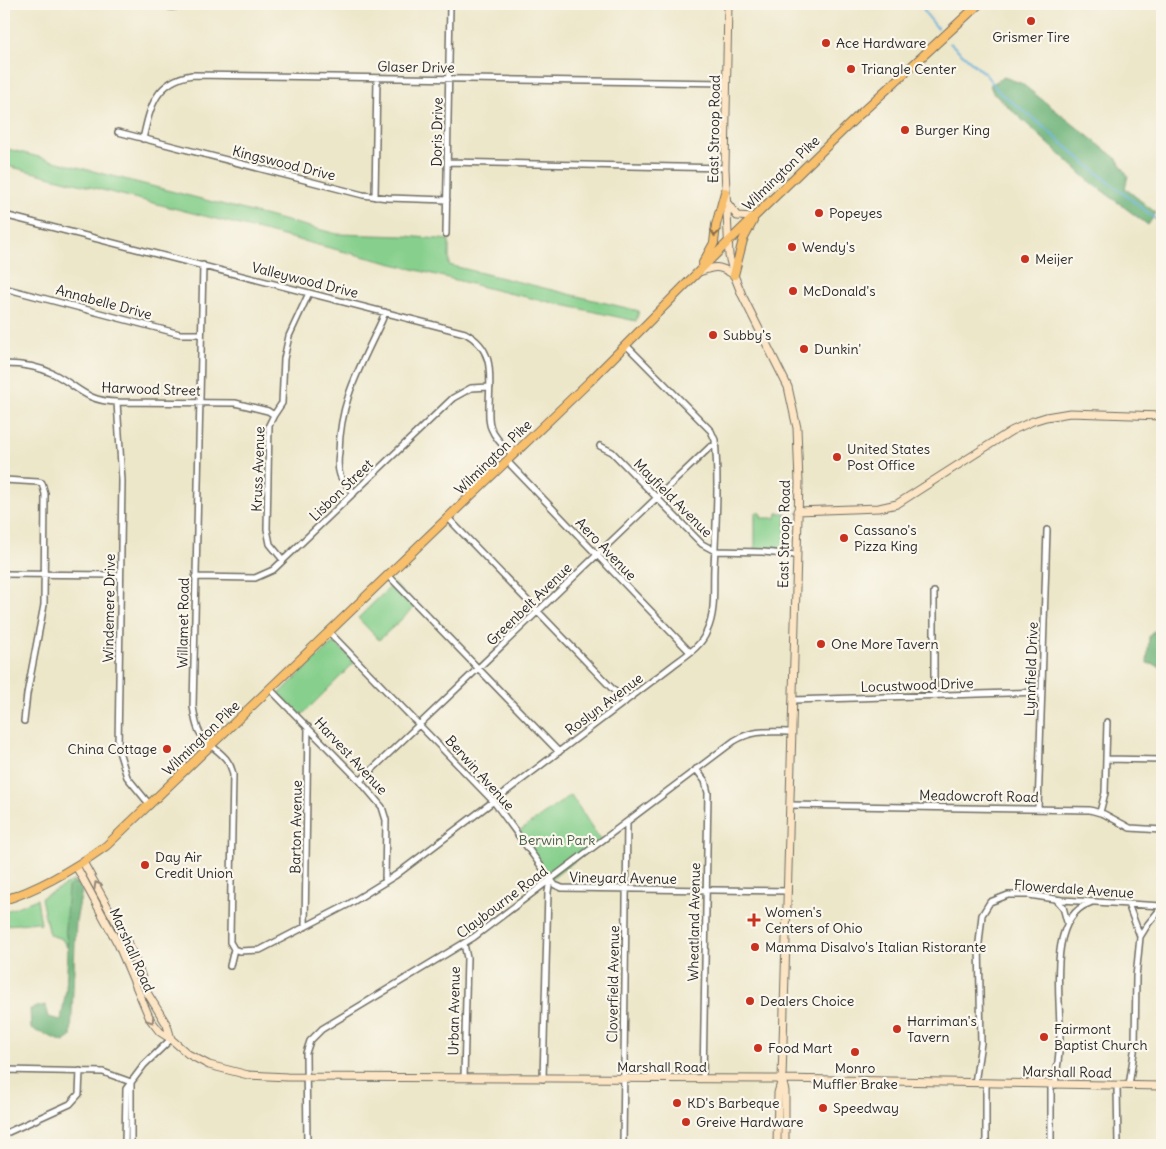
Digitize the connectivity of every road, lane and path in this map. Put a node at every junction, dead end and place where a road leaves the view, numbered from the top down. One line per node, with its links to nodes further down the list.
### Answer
1 (158, 4): 2 (street)
2 (188, 4)
3 (450, 4): 9 (street, Doris Drive)
4 (728, 4): 10 (street, East Stroop Road)
5 (979, 4): 22 (main road, Wilmington Pike)
6 (1159, 4): 7 (street)
7 (1162, 10)
8 (377, 78): 9 (street, Glaser Drive); 13 (street, Glaser Drive); 18 (street)
9 (448, 79): 10 (street, Glaser Drive); 15 (street, Doris Drive)
10 (727, 83): 16 (street, East Stroop Road)
11 (1162, 118): 14 (street)
12 (118, 132): 13 (street, Kingswood Drive)
13 (143, 139): 18 (street, Kingswood Drive)
14 (1162, 152)
15 (448, 162): 16 (street); 19 (street, Doris Drive)
16 (725, 168): 17 (street, East Stroop Road)
17 (725, 192): 20 (street, East Stroop Road); 26 (main road, one-way to 26)
18 (375, 197): 19 (street, Kingswood Drive)
19 (446, 200): 23 (street, Doris Drive)
20 (727, 202): 22 (street); 24 (street, East Stroop Road)
21 (4, 215): 25 (street, Valleywood Drive)
22 (754, 217): 24 (main road, Wilmington Pike); 27 (main road)
23 (446, 234)
24 (728, 242): 26 (main road, Wilmington Pike); 27 (street, East Stroop Road)
25 (203, 265): 29 (street, Valleywood Drive); 31 (street, Willamet Road)
26 (699, 272): 27 (street); 32 (main road, Wilmington Pike)
27 (734, 275): 46 (street, East Stroop Road)
28 (4, 288): 31 (street, Annabelle Drive)
29 (309, 293): 30 (street, Valleywood Drive); 37 (street, Kruss Avenue)
30 (385, 312): 34 (street, Valleywood Drive); 44 (street)
31 (200, 334): 36 (street, Willamet Road)
32 (626, 345): 39 (street); 41 (main road, Wilmington Pike)
33 (4, 364): 35 (street, Harwood Street)
34 (490, 387): 41 (street, Valleywood Drive); 44 (street, Lisbon Street)
35 (118, 402): 36 (street, Harwood Street); 55 (street, Windemere Drive)
36 (199, 402): 37 (street, Harwood Street); 57 (street, Willamet Road)
37 (274, 415): 52 (street, Kruss Avenue)
38 (1162, 416): 46 (street)
39 (716, 445): 45 (street, Greenbelt Avenue); 49 (street, Roslyn Avenue)
40 (600, 446): 45 (street, Mayfield Avenue)
41 (513, 455): 42 (main road, Wilmington Pike)
42 (506, 461): 47 (main road, Wilmington Pike); 50 (street, Aero Avenue)
43 (4, 480): 54 (street)
44 (354, 493): 52 (street, Lisbon Street)
45 (656, 498): 49 (street, Mayfield Avenue); 50 (street, Greenbelt Avenue)
46 (797, 511): 51 (street, East Stroop Road)
47 (448, 518): 56 (main road, Wilmington Pike); 59 (street)
48 (1046, 530): 64 (street, Lynnfield Drive)
49 (715, 551): 51 (street, Mayfield Avenue); 61 (street, Roslyn Avenue)
50 (597, 555): 59 (street, Greenbelt Avenue); 61 (street, Aero Avenue)
51 (796, 555): 66 (street, East Stroop Road)
52 (283, 560): 57 (street, Lisbon Street)
53 (4, 574): 54 (street)
54 (44, 574): 55 (street); 68 (street)
55 (120, 575): 80 (street, Windemere Drive)
56 (388, 575): 60 (main road, Wilmington Pike); 62 (street)
57 (195, 577): 73 (street, Willamet Road)
58 (934, 592): 65 (street)
59 (538, 612): 62 (street, Greenbelt Avenue); 67 (street)
60 (329, 632): 63 (main road, Wilmington Pike); 70 (street, Berwin Avenue)
61 (690, 652): 67 (street, Roslyn Avenue)
62 (478, 668): 70 (street, Greenbelt Avenue); 74 (street)
63 (270, 688): 71 (street, Harvest Avenue); 73 (main road, Wilmington Pike)
64 (1042, 692): 65 (street, Locustwood Drive); 82 (street, Lynnfield Drive)
65 (934, 695): 66 (street, Locustwood Drive)
66 (793, 700): 72 (street, East Stroop Road)
67 (625, 702): 74 (street, Roslyn Avenue)
68 (24, 721)
69 (1107, 722): 75 (street)
70 (420, 724): 78 (street, Greenbelt Avenue); 79 (street, Berwin Avenue)
71 (308, 728): 78 (street, Harvest Avenue); 98 (street, Barton Avenue)
72 (792, 732): 77 (street, Claybourne Road); 81 (street, East Stroop Road)
73 (212, 745): 80 (main road, Wilmington Pike); 101 (street, Willamet Road)
74 (559, 752): 79 (street, Roslyn Avenue)
75 (1106, 759): 76 (street); 83 (street)
76 (1162, 760)
77 (696, 769): 84 (street, Claybourne Road); 90 (street, Wheatland Avenue)
78 (360, 782): 88 (street, Harvest Avenue)
79 (494, 802): 87 (street, Berwin Avenue); 88 (street, Roslyn Avenue)
80 (150, 805): 86 (main road, Wilmington Pike)
81 (790, 805): 82 (street, Meadowcroft Road); 91 (street, East Stroop Road)
82 (1038, 809): 83 (street, Meadowcroft Road)
83 (1100, 812): 85 (street, Meadowcroft Road)
84 (627, 822): 87 (street, Claybourne Road); 89 (street, Cloverfield Avenue)
85 (1162, 830)
86 (79, 864): 93 (main road, Wilmington Pike); 103 (street, Marshall Road)
87 (550, 880): 89 (street, Vineyard Avenue); 100 (street, Claybourne Road); 108 (street)
88 (385, 882): 98 (street, Roslyn Avenue)
89 (626, 888): 90 (street, Vineyard Avenue); 111 (street, Cloverfield Avenue)
90 (706, 890): 91 (street, Vineyard Avenue); 109 (street, Wheatland Avenue)
91 (788, 891): 110 (street, East Stroop Road)
92 (1054, 899): 94 (street, Flowerdale Avenue); 97 (street); 113 (street, Flowerdale Avenue)
93 (4, 900)
94 (1095, 902): 95 (street, Flowerdale Avenue); 97 (street)
95 (1128, 904): 96 (street, Flowerdale Avenue); 99 (street)
96 (1162, 907): 99 (street)
97 (1067, 923): 115 (street)
98 (305, 926): 101 (street, Roslyn Avenue)
99 (1140, 937): 117 (street)
100 (464, 944): 106 (street, Claybourne Road); 107 (street, Urban Avenue)
101 (234, 949): 102 (street, Willamet Road)
102 (230, 966)
103 (171, 1039): 106 (street, Marshall Road); 112 (street)
104 (4, 1070): 105 (street)
105 (80, 1071): 112 (street); 119 (street)
106 (306, 1077): 107 (street, Marshall Road); 122 (street, Claybourne Road)
107 (464, 1078): 108 (street, Marshall Road)
108 (543, 1079): 111 (street, Marshall Road)
109 (703, 1079): 110 (street, Marshall Road); 111 (street, Marshall Road)
110 (782, 1079): 113 (street, Marshall Road); 124 (street, East Stroop Road); 125 (street, East Stroop Road)
111 (623, 1080): 123 (street, Cloverfield Avenue)
112 (131, 1082): 120 (street); 121 (street)
113 (975, 1083): 114 (street, Marshall Road)
114 (986, 1083): 115 (street, Marshall Road); 126 (street)
115 (1053, 1085): 116 (street, Marshall Road); 127 (street)
116 (1117, 1086): 117 (street, Marshall Road); 128 (street)
117 (1129, 1086): 118 (street, Marshall Road)
118 (1162, 1086)
119 (4, 1134)
120 (125, 1145)
121 (132, 1145)
122 (307, 1145)
123 (623, 1145)
124 (777, 1145)
125 (785, 1145)
126 (986, 1145)
127 (1051, 1145)
128 (1118, 1145)

